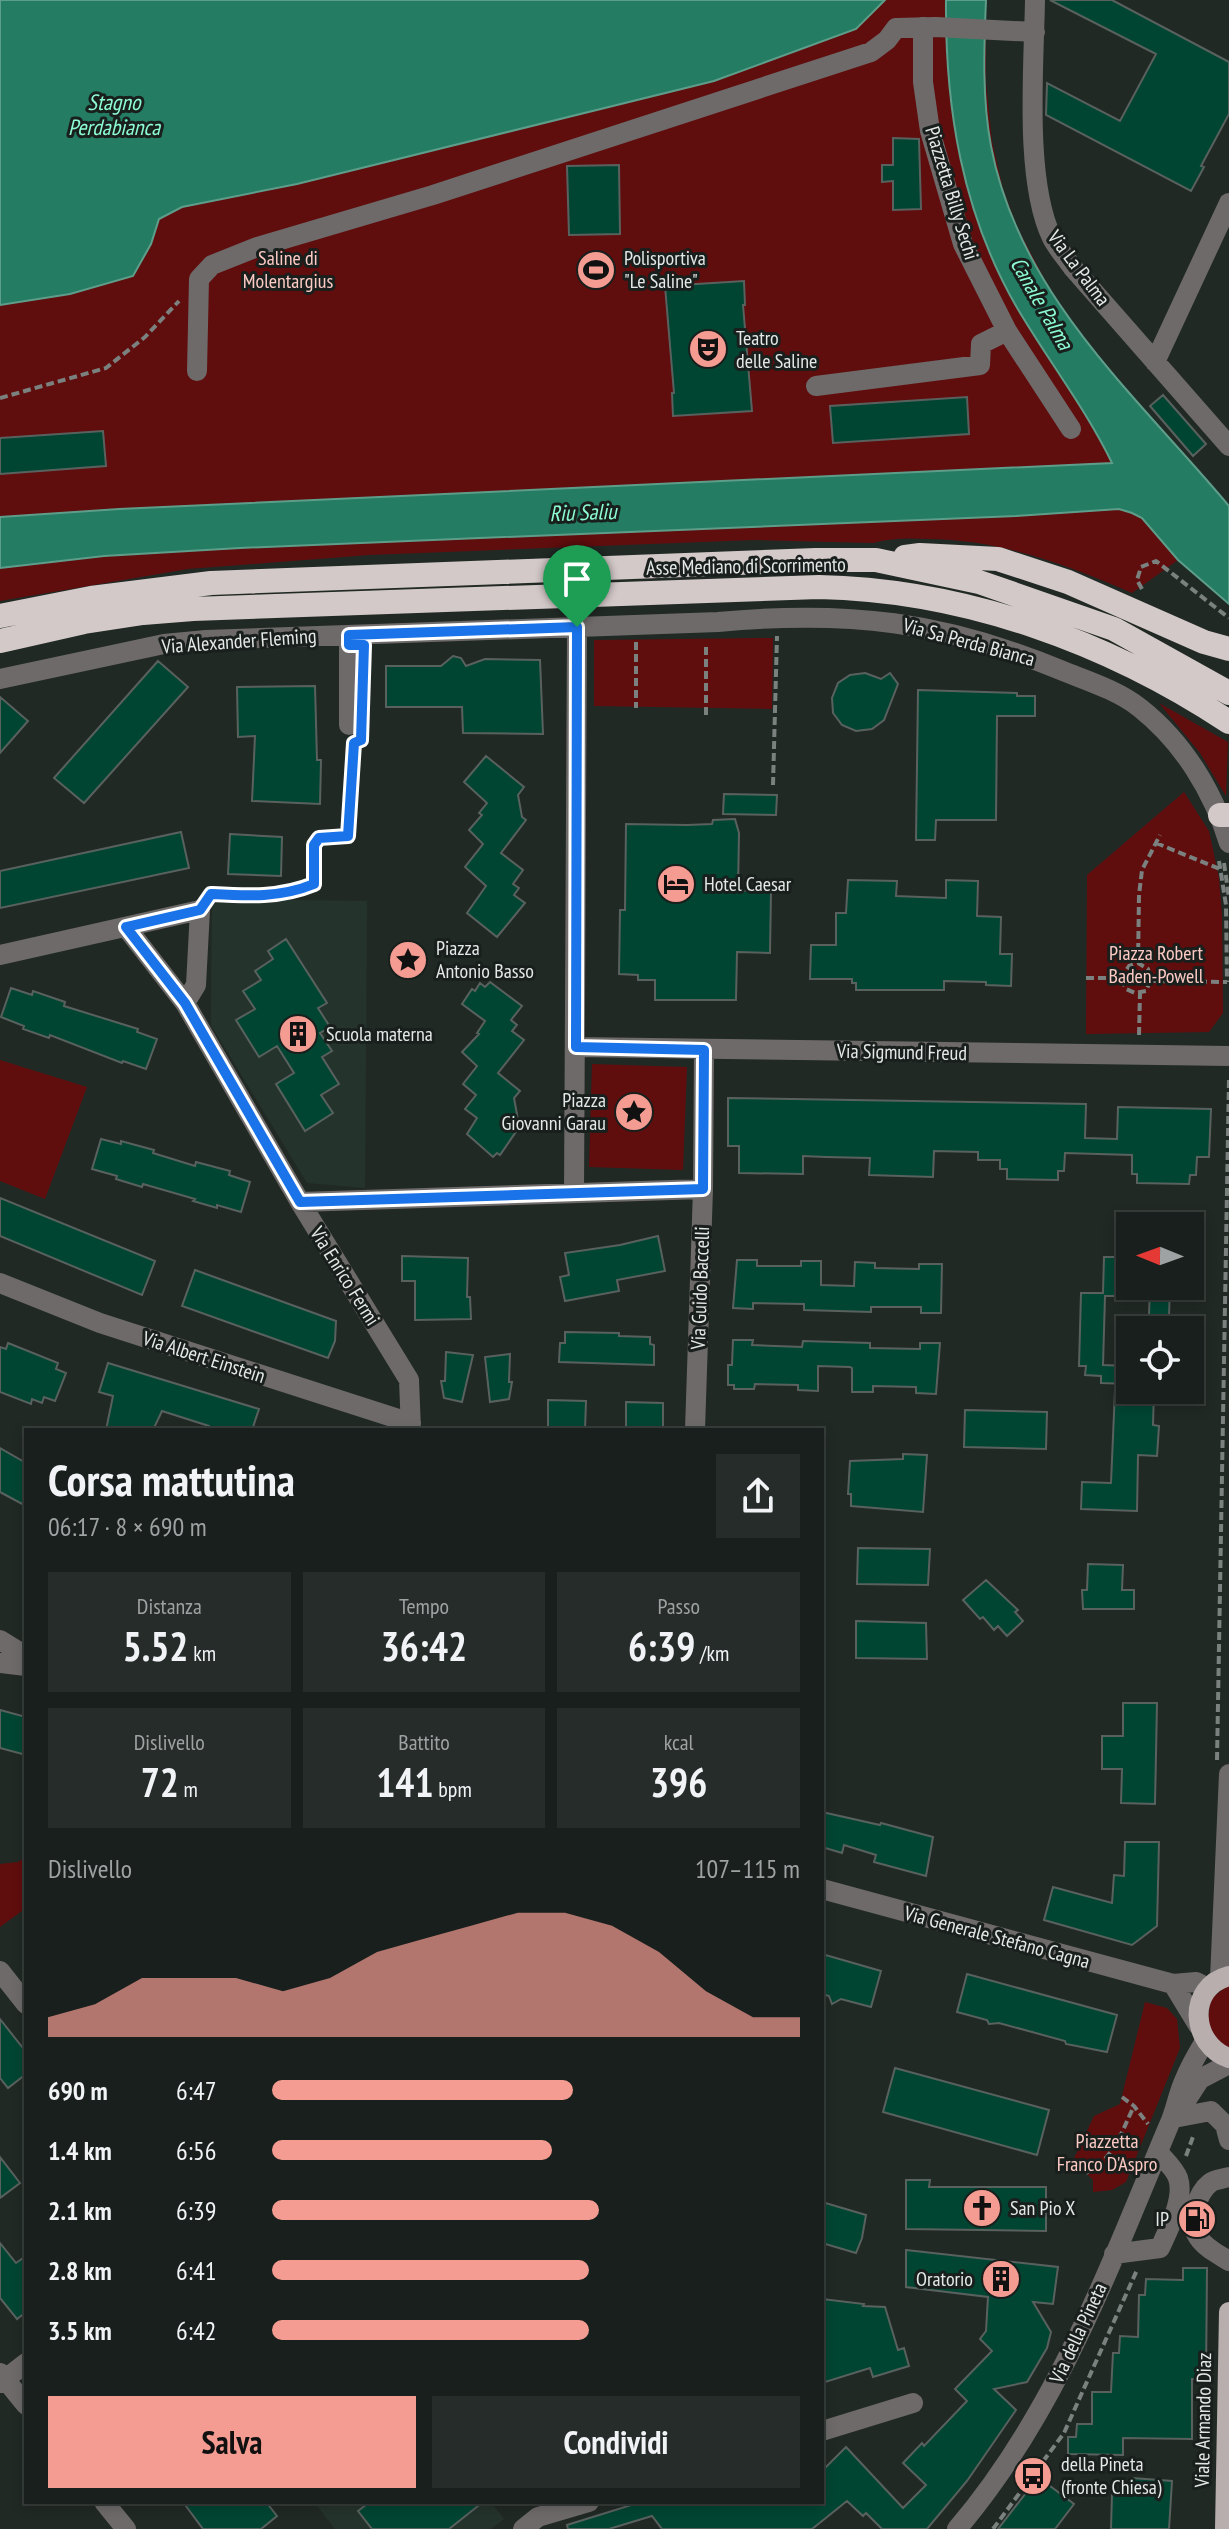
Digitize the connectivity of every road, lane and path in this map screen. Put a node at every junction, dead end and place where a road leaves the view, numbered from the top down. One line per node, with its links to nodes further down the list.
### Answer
1 (1035, 0): 3 (street, Via La Palma)
2 (930, 27): 3 (street); 5 (street); 6 (street, Piazzetta Billy Sechi)
3 (1035, 32): 7 (street, Via La Palma)
4 (1229, 203): 7 (street)
5 (199, 279): 8 (street); 10 (path)
6 (1007, 331): 9 (street); 11 (street, Piazzetta Billy Sechi)
7 (1155, 362): 12 (street, Via La Palma)
8 (197, 371)
9 (816, 386)
10 (0, 398)
11 (1071, 429)
12 (1229, 446)
13 (876, 560): 15 (highway, Asse Mediano di Scorrimento); 23 (highway); 25 (highway, Asse Mediano di Scorrimento)
14 (1144, 591): 16 (path)
15 (0, 616)
16 (1229, 618)
17 (577, 627): 21 (street, Via Alexander Fleming); 31 (street, Via Sa Perda Bianca); 47 (street)
18 (785, 633): 30 (path)
19 (636, 634): 26 (path)
20 (706, 634): 27 (path)
21 (349, 635): 24 (street, Via Alexander Fleming); 29 (street)
22 (0, 641): 28 (highway, Asse Mediano di Scorrimento)
23 (1229, 649)
24 (0, 679)
25 (1229, 693)
26 (636, 708)
27 (706, 715)
28 (1229, 722)
29 (355, 732): 37 (path)
30 (773, 785)
31 (1225, 815): 34 (street, Via Sa Perda Bianca)
32 (1160, 835): 33 (path)
33 (1156, 843): 35 (path); 40 (path)
34 (1224, 855): 35 (path); 36 (path)
35 (1220, 869): 44 (path)
36 (1229, 898)
37 (200, 910): 38 (street); 46 (street)
38 (126, 927): 39 (street); 46 (street, Via Enrico Fermi)
39 (0, 955)
40 (1138, 963): 42 (path); 43 (path)
41 (1086, 978): 42 (path)
42 (1121, 978): 45 (path)
43 (1150, 981): 44 (path); 45 (path)
44 (1228, 982)
45 (1140, 993): 49 (path)
46 (185, 1003): 54 (street, Via Enrico Fermi)
47 (576, 1047): 48 (street, Via Sigmund Freud); 53 (street)
48 (704, 1050): 49 (street, Via Sigmund Freud); 52 (street, Via Guido Baccelli)
49 (1139, 1055): 50 (street, Via Sigmund Freud)
50 (1229, 1056)
51 (1229, 1074): 62 (path)
52 (703, 1189): 53 (street); 57 (street, Via Guido Baccelli)
53 (574, 1194): 54 (street)
54 (300, 1202): 56 (street, Via Enrico Fermi)
55 (0, 1283): 56 (street, Via Albert Einstein)
56 (411, 1426)
57 (695, 1428)
58 (0, 1640): 59 (street)
59 (24, 1655)
60 (0, 1663): 61 (street)
61 (24, 1666)
62 (1223, 1774): 65 (street)
63 (1229, 1889): 65 (street)
64 (824, 1890): 68 (street, Via Generale Stefano Cagna)
65 (1222, 1910): 67 (street)
66 (0, 1971): 69 (street)
67 (1219, 1981): 68 (street, Via Generale Stefano Cagna); 70 (main road)
68 (1173, 1984): 70 (street)
69 (24, 2001)
70 (1202, 2033): 71 (main road); 75 (street, Via della Pineta)
71 (1229, 2058)
72 (1229, 2064): 75 (street, Via della Pineta)
73 (1122, 2097): 74 (path)
74 (1134, 2106): 76 (path); 79 (path)
75 (1175, 2119): 77 (street); 78 (street, Via della Pineta)
76 (1149, 2125)
77 (1229, 2140)
78 (1158, 2152): 81 (street, Via della Pineta); 81 (street)
79 (1086, 2173)
80 (1229, 2177): 82 (street)
81 (1114, 2254): 94 (street, Via della Pineta)
82 (1229, 2261)
83 (1229, 2312): 96 (main road, Viale Armando Diaz)
84 (1112, 2327): 95 (path)
85 (24, 2364): 86 (street)
86 (2, 2378): 87 (street)
87 (24, 2403)
88 (913, 2403): 89 (street)
89 (824, 2430)
90 (106, 2504): 93 (street)
91 (583, 2504): 92 (street)
92 (534, 2519)
93 (126, 2529)
94 (957, 2529)
95 (993, 2529)
96 (1225, 2529)

